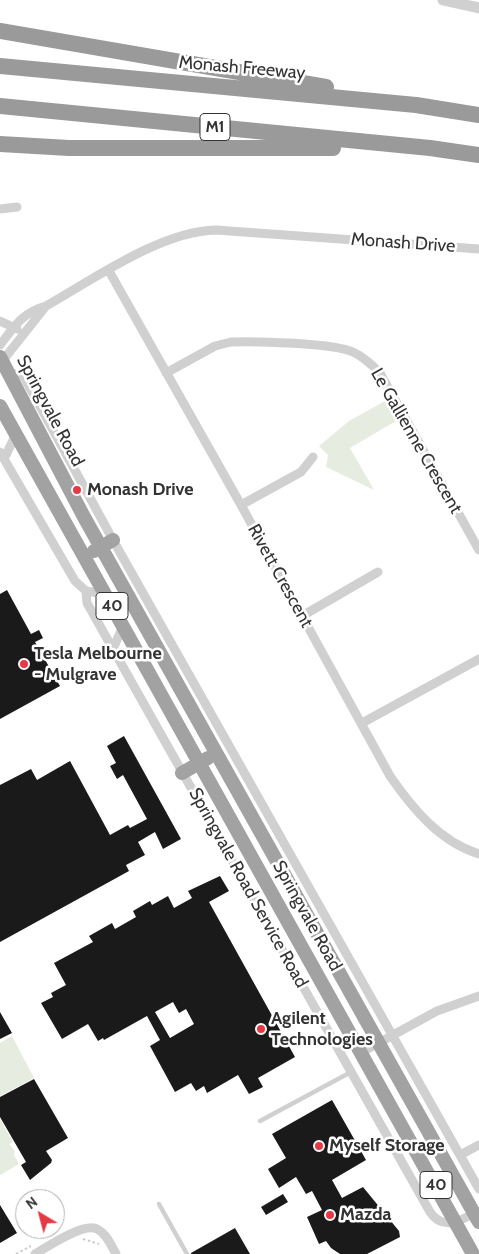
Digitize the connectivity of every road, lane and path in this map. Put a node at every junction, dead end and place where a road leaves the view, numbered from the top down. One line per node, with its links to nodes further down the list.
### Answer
1 (444, 0): 2 (street)
2 (479, 8)
3 (0, 31): 5 (highway)
4 (0, 66): 5 (highway, Monash Freeway / M1)
5 (416, 105): 7 (highway, Monash Freeway / M1)
6 (0, 106): 9 (highway, M1)
7 (479, 116)
8 (0, 144): 9 (highway)
9 (430, 148): 10 (highway, M1)
10 (479, 156)
11 (17, 207): 12 (street)
12 (0, 209)
13 (479, 249): 14 (street, Monash Drive)
14 (109, 271): 15 (street, Monash Drive); 21 (street, Rivett Crescent)
15 (46, 306): 17 (street, Monash Drive); 18 (street, Monash Drive)
16 (0, 322): 17 (street)
17 (14, 327): 18 (street); 19 (street, Monash Drive)
18 (23, 334): 20 (street, Monash Drive)
19 (0, 345)
20 (1, 361): 27 (highway, Springvale Road / 40)
21 (166, 373): 26 (street, Rivett Crescent); 28 (street, Le Gallienne Crescent)
22 (0, 406): 23 (highway, Springvale Road / 40)
23 (16, 434): 24 (street); 29 (highway, Springvale Road / 40)
24 (2, 455): 31 (street)
25 (313, 457): 26 (street)
26 (242, 505): 33 (street, Rivett Crescent)
27 (107, 543): 29 (highway); 38 (highway, Springvale Road / 40); 41 (street)
28 (479, 550)
29 (85, 556): 32 (highway, Springvale Road / 40)
30 (378, 572): 33 (street)
31 (86, 590): 32 (street); 35 (street)
32 (106, 594): 34 (highway, Springvale Road / 40)
33 (302, 616): 37 (street, Rivett Crescent)
34 (124, 626): 35 (street); 39 (highway, Springvale Road / 40)
35 (114, 649): 40 (street)
36 (479, 659): 37 (street)
37 (362, 723): 43 (street, Rivett Crescent)
38 (216, 754): 39 (highway); 42 (highway, Springvale Road / 40)
39 (200, 763): 40 (highway); 47 (highway, Springvale Road / 40)
40 (182, 773): 48 (street, Springvale Road Service Road)
41 (268, 817): 42 (street); 45 (street)
42 (256, 824): 46 (highway, Springvale Road / 40)
43 (479, 854)
44 (479, 996): 45 (street)
45 (391, 1036): 46 (street); 51 (street)
46 (378, 1043): 47 (street); 54 (highway, Springvale Road / 40)
47 (362, 1052): 55 (highway, Springvale Road / 40)
48 (351, 1072): 49 (lane); 55 (street, Springvale Road Service Road)
49 (260, 1121)
50 (479, 1145): 51 (street)
51 (460, 1155): 52 (street)
52 (479, 1189)
53 (159, 1204): 58 (lane)
54 (476, 1218): 55 (street, Springvale Road)
55 (457, 1223): 59 (highway, Springvale Road / 40)
56 (35, 1254): 57 (street)
57 (116, 1254)
58 (187, 1254)
59 (473, 1254)

